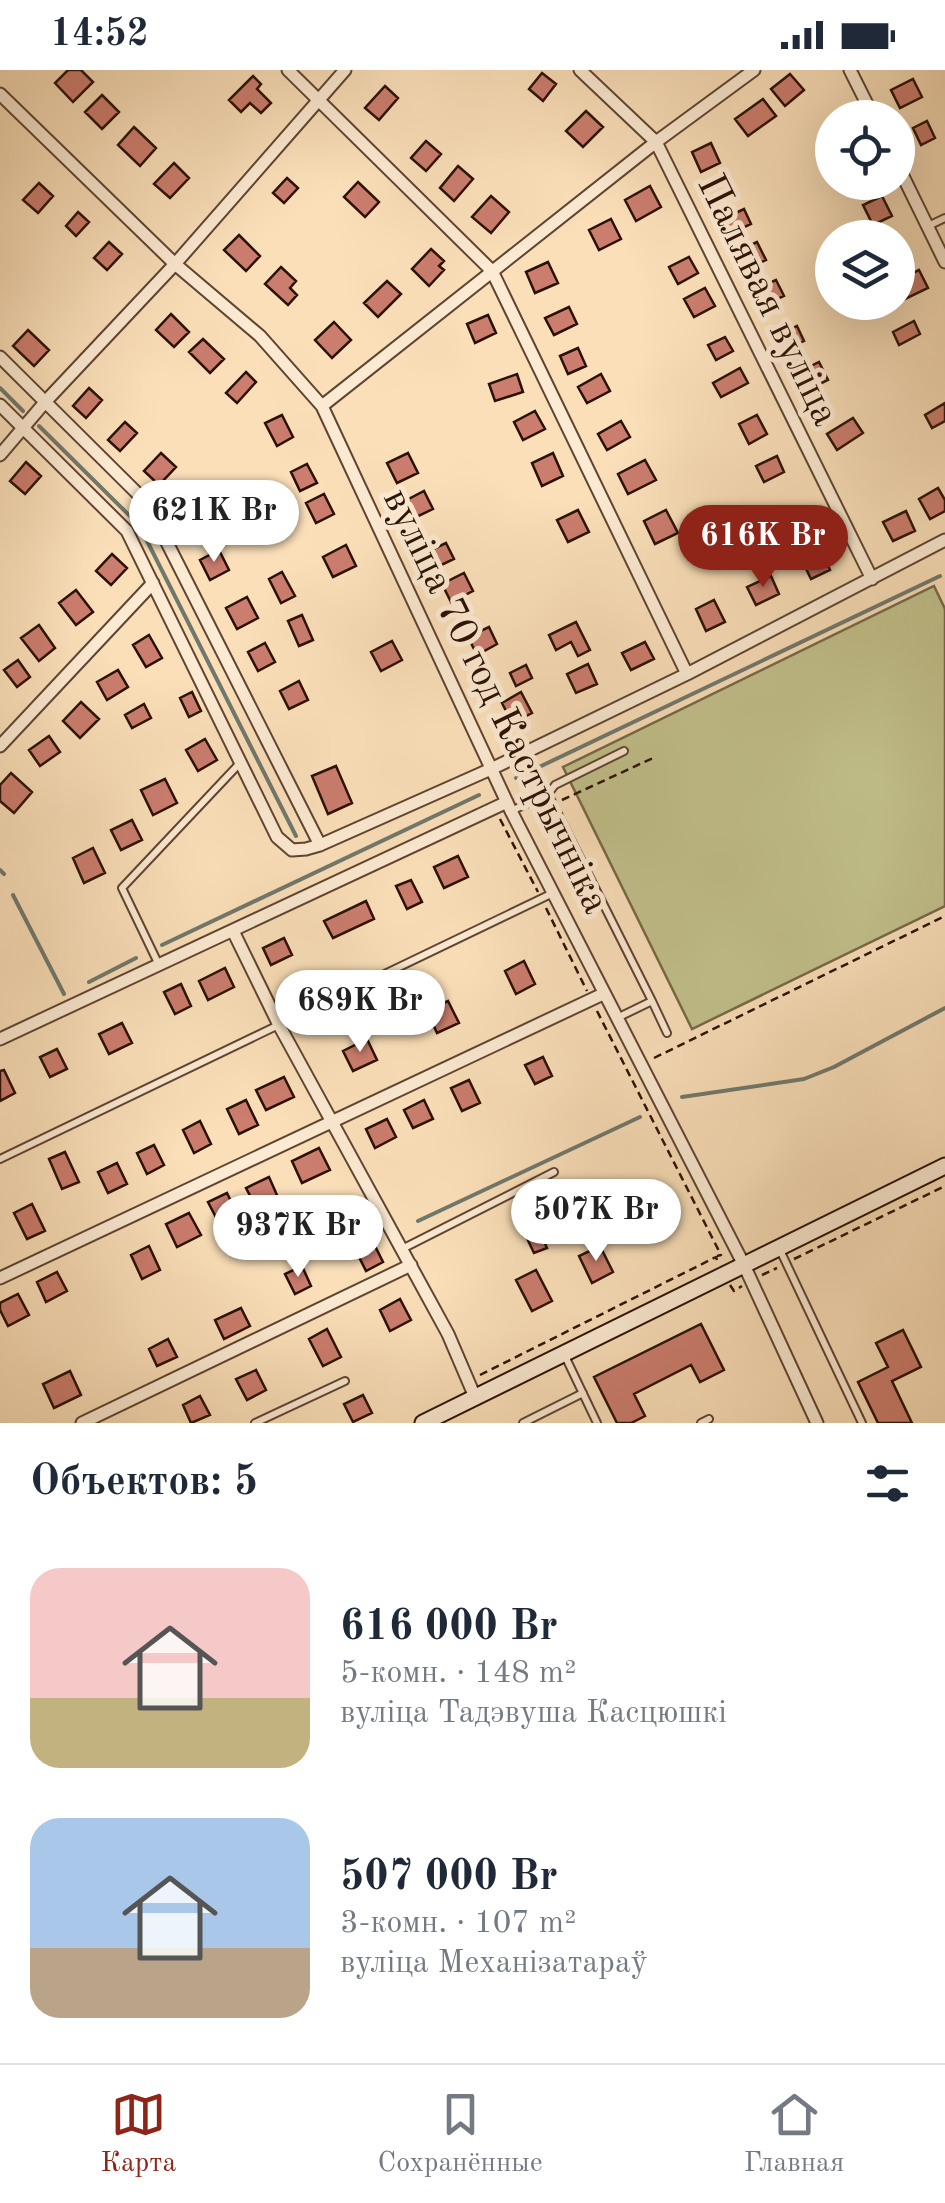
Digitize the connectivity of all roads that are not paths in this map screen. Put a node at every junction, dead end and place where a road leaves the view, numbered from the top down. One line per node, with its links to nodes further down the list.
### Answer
1 (288, 70): 7 (street)
2 (345, 70): 7 (street)
3 (580, 70): 9 (street, Палявая вуліца)
4 (754, 70): 9 (street)
5 (850, 70): 8 (street)
6 (0, 94): 14 (street, вуліца 70 год Кастрычніка)
7 (319, 99): 14 (street); 15 (street)
8 (865, 100)
9 (656, 142): 15 (street); 23 (street, Палявая вуліца)
10 (914, 200): 12 (street)
11 (945, 218): 12 (lane)
12 (927, 226): 13 (street)
13 (945, 262)
14 (174, 264): 17 (street); 19 (street, вуліца 70 год Кастрычніка)
15 (492, 271): 19 (street); 25 (street)
16 (0, 357): 17 (street)
17 (46, 402): 20 (street); 32 (street)
18 (0, 405): 20 (street)
19 (322, 406): 29 (street, вуліца 70 год Кастрычніка)
20 (24, 429): 21 (street); 24 (street)
21 (0, 455)
22 (945, 540): 23 (street)
23 (872, 579): 25 (street)
24 (152, 583): 26 (street); 28 (street)
25 (688, 674): 29 (street)
26 (0, 746)
27 (624, 751): 30 (lane)
28 (240, 762): 32 (street); 35 (lane)
29 (491, 770): 31 (street, вуліца 70 год Кастрычніка); 32 (street)
30 (548, 794): 31 (lane); 37 (lane)
31 (504, 807): 33 (street, вуліца 70 год Кастрычніка); 34 (street)
32 (320, 845)
33 (547, 896): 36 (street, вуліца 70 год Кастрычніка); 39 (lane)
34 (233, 931): 35 (street); 39 (street)
35 (159, 966): 41 (street)
36 (597, 996): 38 (street, вуліца 70 год Кастрычніка); 42 (street)
37 (652, 1001): 38 (lane); 40 (lane)
38 (616, 1018): 49 (street, вуліца 70 год Кастрычніка)
39 (278, 1026): 42 (street); 43 (lane)
40 (667, 1033)
41 (0, 1038)
42 (332, 1122): 46 (street); 50 (street)
43 (0, 1159)
44 (945, 1166): 47 (street)
45 (554, 1172): 46 (lane)
46 (402, 1249): 48 (street)
47 (783, 1256): 49 (street); 61 (lane)
48 (411, 1265): 54 (street); 55 (street)
49 (744, 1266): 51 (street); 60 (street, вуліца 70 год Кастрычніка)
50 (0, 1278)
51 (564, 1354): 53 (lane); 54 (street)
52 (345, 1381): 56 (lane)
53 (583, 1393): 58 (lane); 59 (lane)
54 (475, 1398): 57 (street)
55 (82, 1423)
56 (255, 1423)
57 (423, 1423)
58 (523, 1423)
59 (596, 1423)
60 (817, 1423)
61 (862, 1423)

